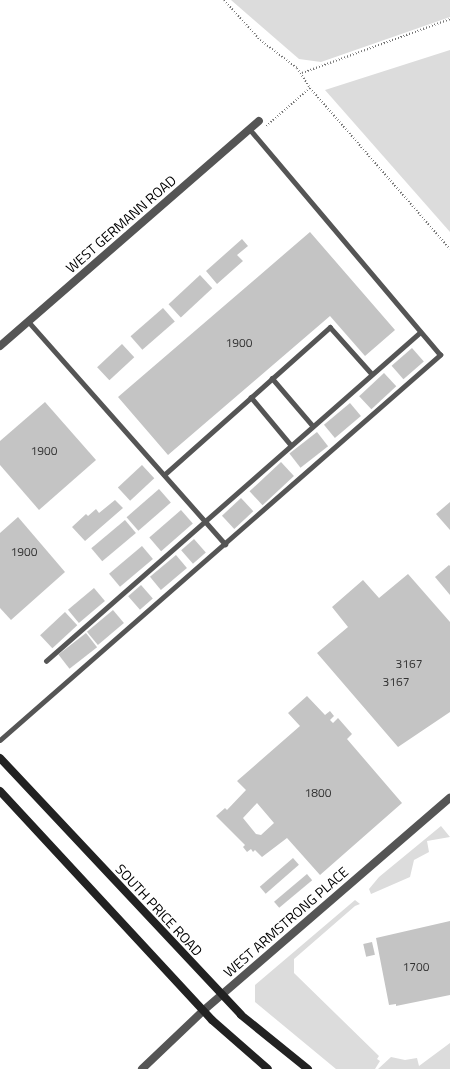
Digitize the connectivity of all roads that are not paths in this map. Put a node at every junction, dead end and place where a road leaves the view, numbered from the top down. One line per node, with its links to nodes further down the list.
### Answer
1 (254, 125): 2 (street, WEST GERMANN ROAD); 3 (lane)
2 (28, 321): 4 (street, WEST GERMANN ROAD); 10 (lane)
3 (420, 332): 5 (lane); 12 (lane)
4 (0, 346)
5 (372, 374): 6 (lane); 8 (lane)
6 (272, 378): 7 (lane); 8 (lane)
7 (251, 397): 9 (lane); 10 (lane)
8 (313, 426): 9 (lane)
9 (291, 445): 11 (lane)
10 (164, 475): 11 (lane)
11 (205, 521): 12 (lane); 13 (lane)
12 (225, 544): 14 (lane)
13 (46, 661)
14 (0, 740)
15 (0, 758): 18 (main road, SOUTH PRICE ROAD)
16 (0, 792): 19 (main road)
17 (450, 798): 18 (street, WEST ARMSTRONG PLACE)
18 (221, 995): 19 (street, WEST ARMSTRONG PLACE); 22 (main road, SOUTH PRICE ROAD)
19 (204, 1010): 20 (street, WEST ARMSTRONG PLACE); 21 (main road)
20 (142, 1069)
21 (268, 1069)
22 (308, 1069)

